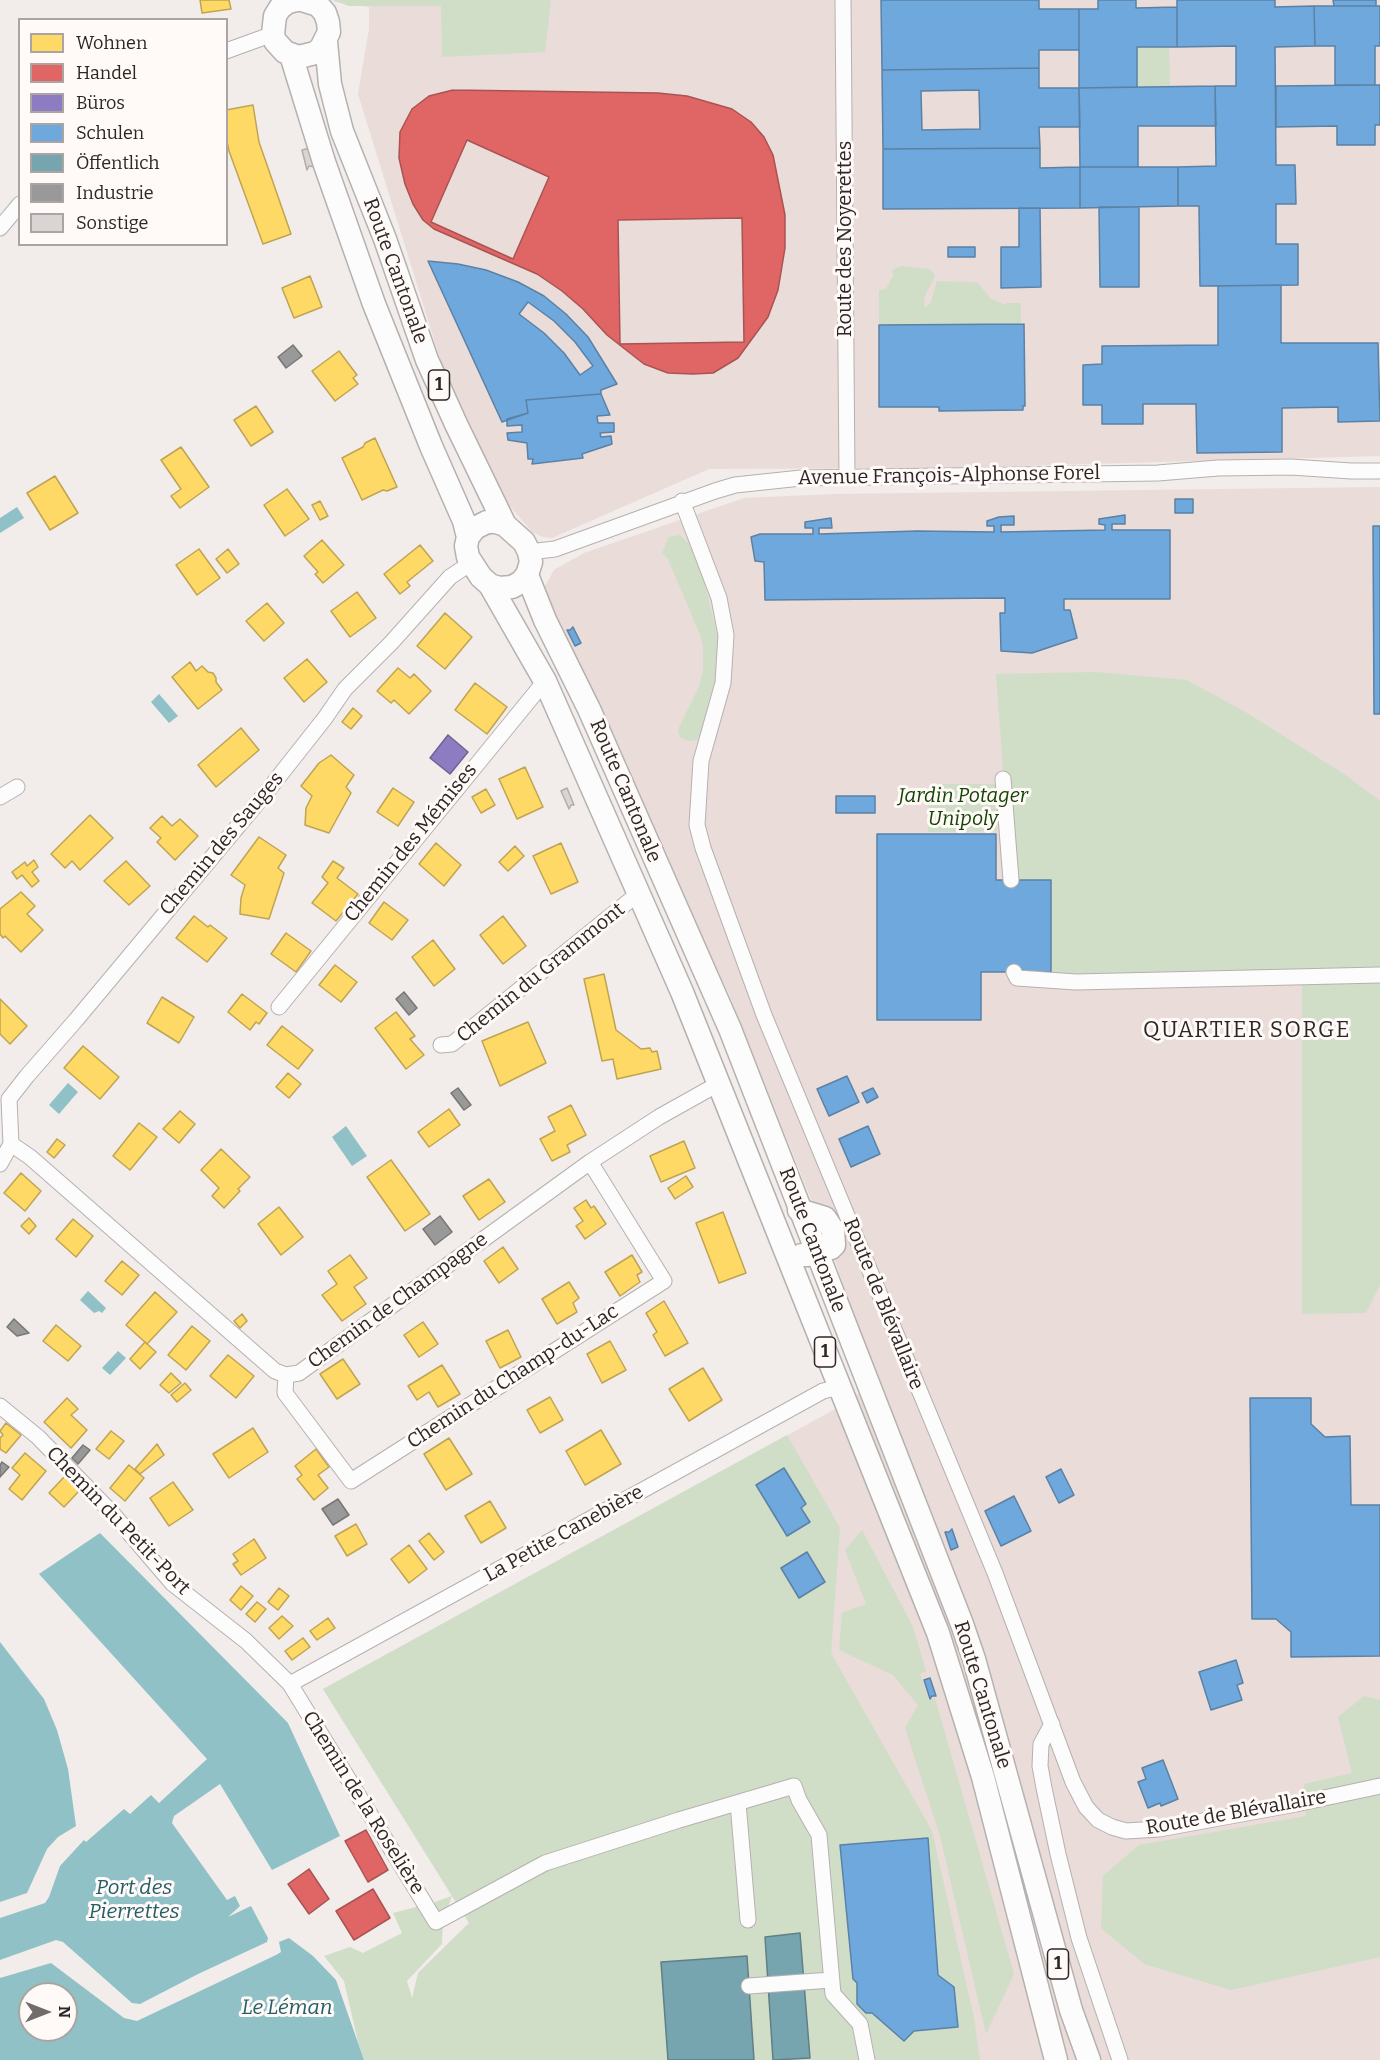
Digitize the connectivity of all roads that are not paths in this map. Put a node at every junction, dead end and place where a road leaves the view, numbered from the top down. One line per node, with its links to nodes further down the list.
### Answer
1 (843, 0): 10 (street, Route des Noyerettes)
2 (299, 2): 3 (main road); 4 (main road)
3 (273, 34): 5 (street); 6 (main road)
4 (326, 42): 6 (main road); 12 (main road, Route Cantonale / 1)
5 (228, 50)
6 (291, 55): 13 (main road, Route Cantonale / 1)
7 (18, 206): 8 (street)
8 (0, 228)
9 (1380, 471): 10 (street, Avenue François-Alphonse Forel)
10 (847, 477): 11 (street, Avenue François-Alphonse Forel)
11 (682, 501): 14 (street, Avenue François-Alphonse Forel); 38 (street, Route de Blévallaire)
12 (505, 525): 13 (main road); 14 (main road)
13 (468, 537): 15 (main road)
14 (530, 552): 16 (main road)
15 (471, 563): 17 (main road); 29 (street, Chemin des Sauges)
16 (527, 575): 17 (main road); 33 (main road, Route Cantonale / 1)
17 (490, 585): 18 (main road, Route Cantonale / 1)
18 (545, 681): 23 (main road, Route Cantonale / 1); 26 (street, Chemin des Mémises)
19 (1003, 779): 22 (street)
20 (17, 787): 21 (street)
21 (0, 797)
22 (1011, 880)
23 (639, 893): 27 (street, Chemin du Grammont); 28 (main road, Route Cantonale / 1)
24 (1014, 972): 25 (street)
25 (1380, 975)
26 (279, 1007)
27 (441, 1045)
28 (718, 1084): 30 (street, Chemin de Champagne); 32 (main road, Route Cantonale / 1)
29 (11, 1144): 31 (street); 34 (street, Chemin de Champagne)
30 (590, 1162): 34 (street, Chemin de Champagne); 34 (street, Chemin du Champ-du-Lac)
31 (0, 1164)
32 (751, 1167): 33 (main road); 35 (main road, Route Cantonale / 1)
33 (817, 1253): 46 (main road, Route Cantonale / 1)
34 (286, 1375)
35 (840, 1388): 37 (street, La Petite Canebière); 45 (main road, Route Cantonale / 1)
36 (0, 1406): 37 (street, Chemin du Petit-Port)
37 (290, 1684): 40 (street, Chemin de la Roselière)
38 (1052, 1724): 39 (street, Route de Blévallaire); 47 (street)
39 (1380, 1786)
40 (738, 1803): 41 (street); 42 (street)
41 (748, 1920)
42 (831, 1980): 43 (street); 44 (street)
43 (749, 1986)
44 (867, 2060)
45 (1056, 2060)
46 (1089, 2060)
47 (1120, 2060)

